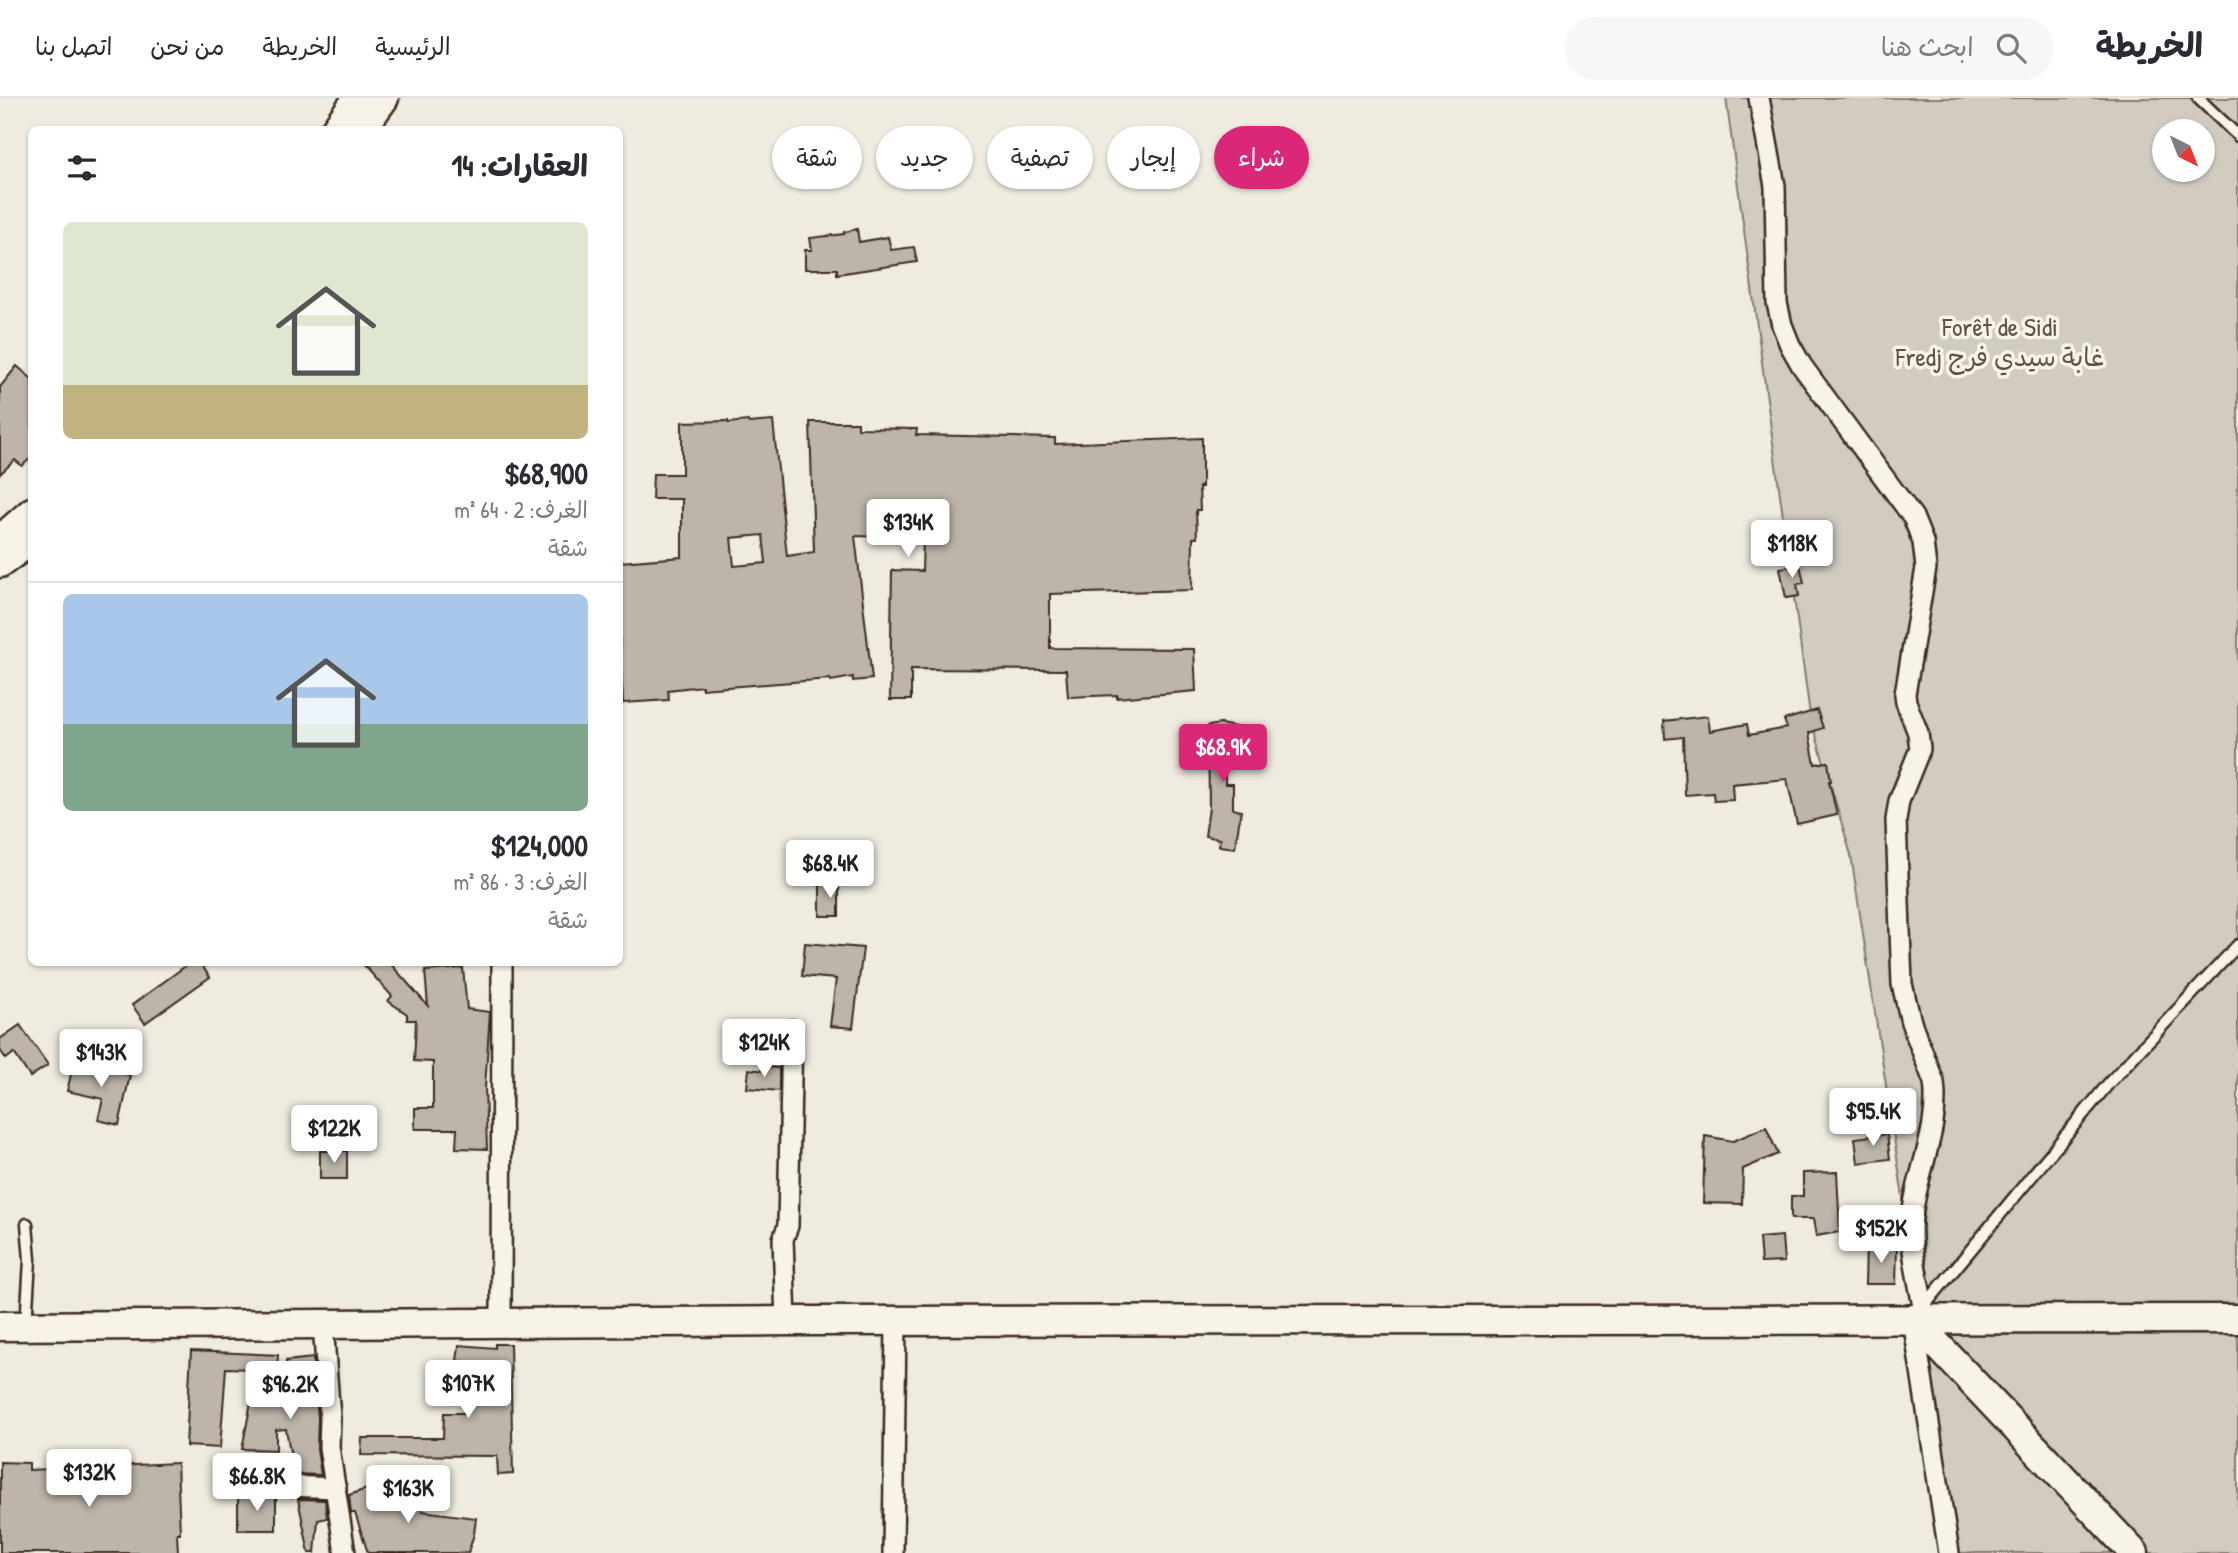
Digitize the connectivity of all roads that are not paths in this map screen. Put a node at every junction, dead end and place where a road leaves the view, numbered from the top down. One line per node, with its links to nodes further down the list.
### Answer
1 (358, 98): 5 (main road)
2 (384, 98): 6 (main road)
3 (1759, 98): 16 (street)
4 (2198, 98): 7 (lane)
5 (338, 126)
6 (364, 126)
7 (2238, 136)
8 (28, 516): 9 (main road)
9 (0, 540)
10 (28, 543): 11 (main road)
11 (0, 563)
12 (2238, 945): 16 (lane)
13 (502, 966): 20 (street)
14 (792, 1030): 18 (street)
15 (27, 1224): 22 (lane)
16 (1918, 1313): 17 (main road); 19 (main road); 27 (street); 28 (main road)
17 (2238, 1319)
18 (786, 1321): 19 (main road); 20 (main road)
19 (896, 1321): 26 (street)
20 (501, 1322): 21 (main road)
21 (324, 1324): 22 (main road); 24 (street)
22 (13, 1326)
23 (240, 1483): 24 (street)
24 (336, 1488): 25 (street)
25 (345, 1553)
26 (893, 1553)
27 (1949, 1553)
28 (2134, 1553)

